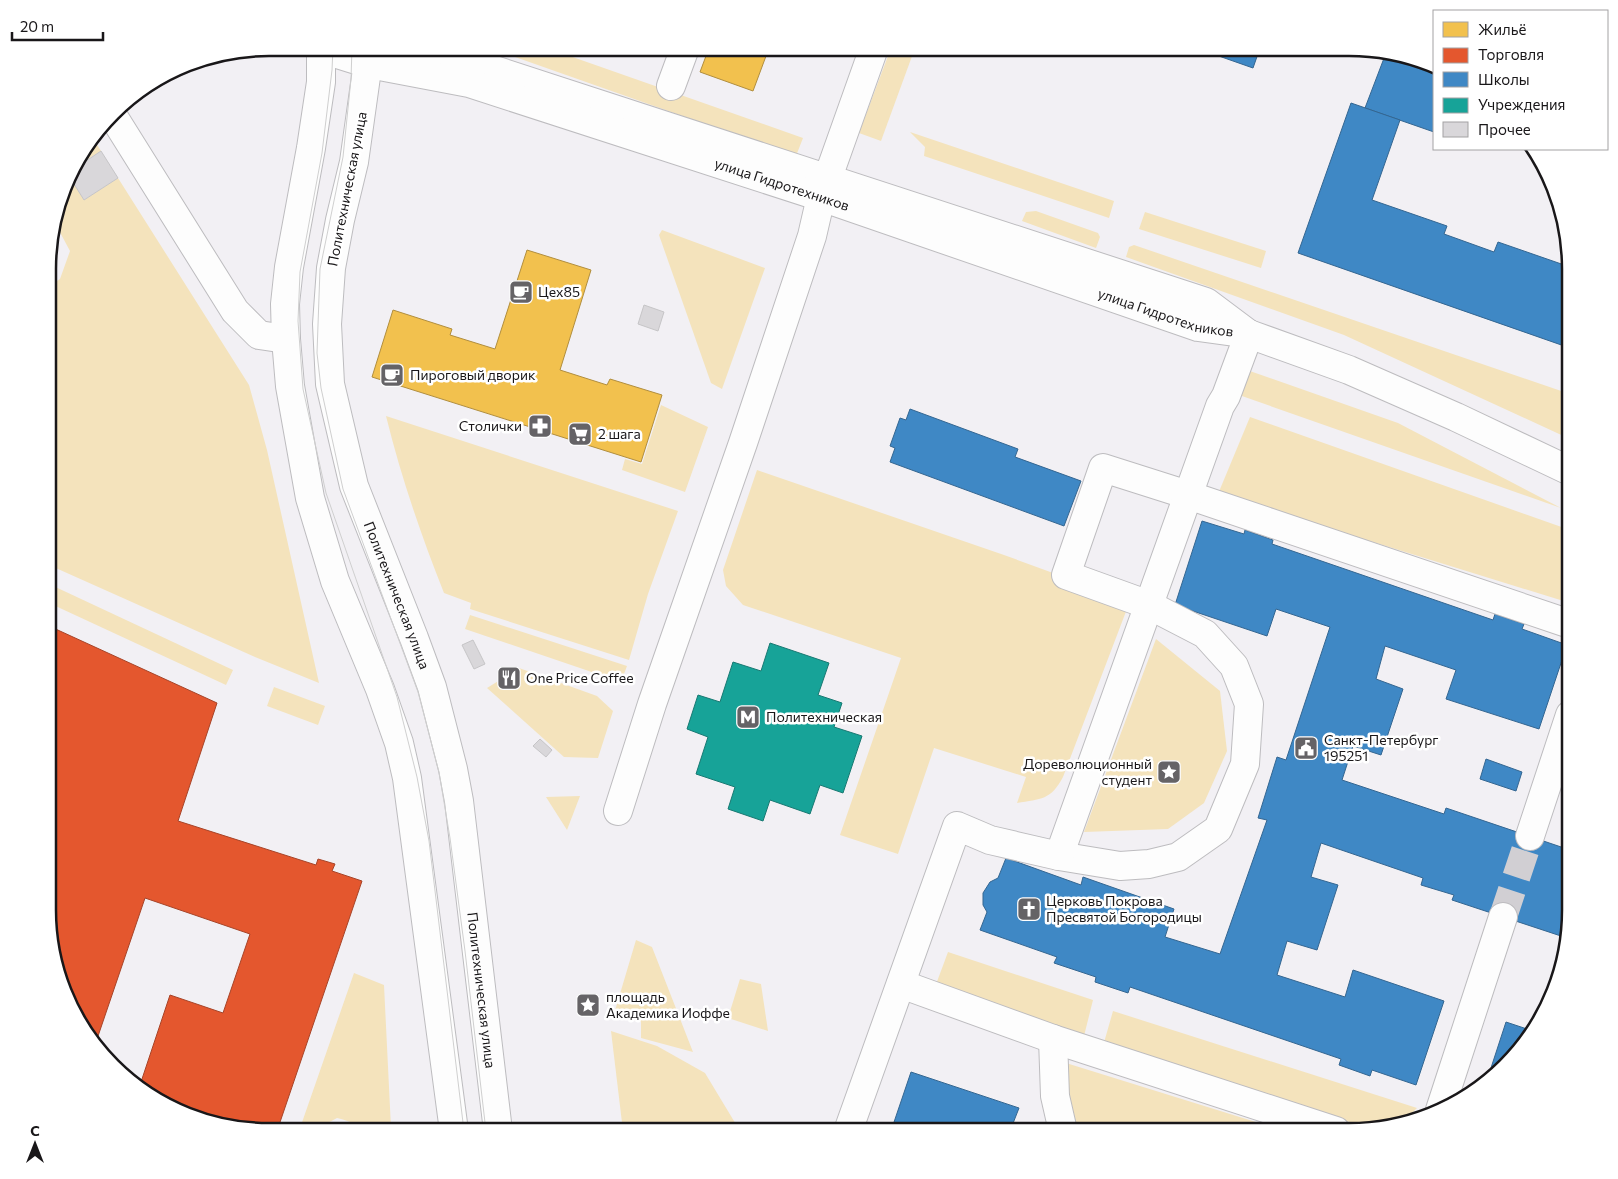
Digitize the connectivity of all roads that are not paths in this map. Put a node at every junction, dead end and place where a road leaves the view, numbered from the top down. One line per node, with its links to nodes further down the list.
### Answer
1 (323, 56): 10 (main road)
2 (370, 56): 8 (main road, улица Гидротехников); 24 (main road, Политехническая улица)
3 (437, 56): 8 (main road, улица Гидротехников)
4 (682, 56): 6 (main road)
5 (871, 56): 8 (main road)
6 (671, 86)
7 (116, 122): 10 (main road)
8 (825, 188): 9 (main road, улица Гидротехников); 16 (main road)
9 (1249, 334): 11 (main road, улица Гидротехников); 12 (main road)
10 (286, 339): 23 (main road)
11 (1562, 467)
12 (1188, 495): 13 (main road); 13 (main road); 14 (main road)
13 (1149, 605): 18 (main road); 18 (main road)
14 (1562, 621)
15 (1562, 739): 17 (main road)
16 (618, 811)
17 (1530, 836)
18 (1059, 856): 20 (main road)
19 (1503, 917): 22 (main road)
20 (901, 984): 21 (main road); 25 (main road)
21 (1053, 1039): 26 (main road); 27 (main road)
22 (1443, 1101)
23 (453, 1123)
24 (497, 1123)
25 (851, 1123)
26 (1062, 1123)
27 (1279, 1123)

